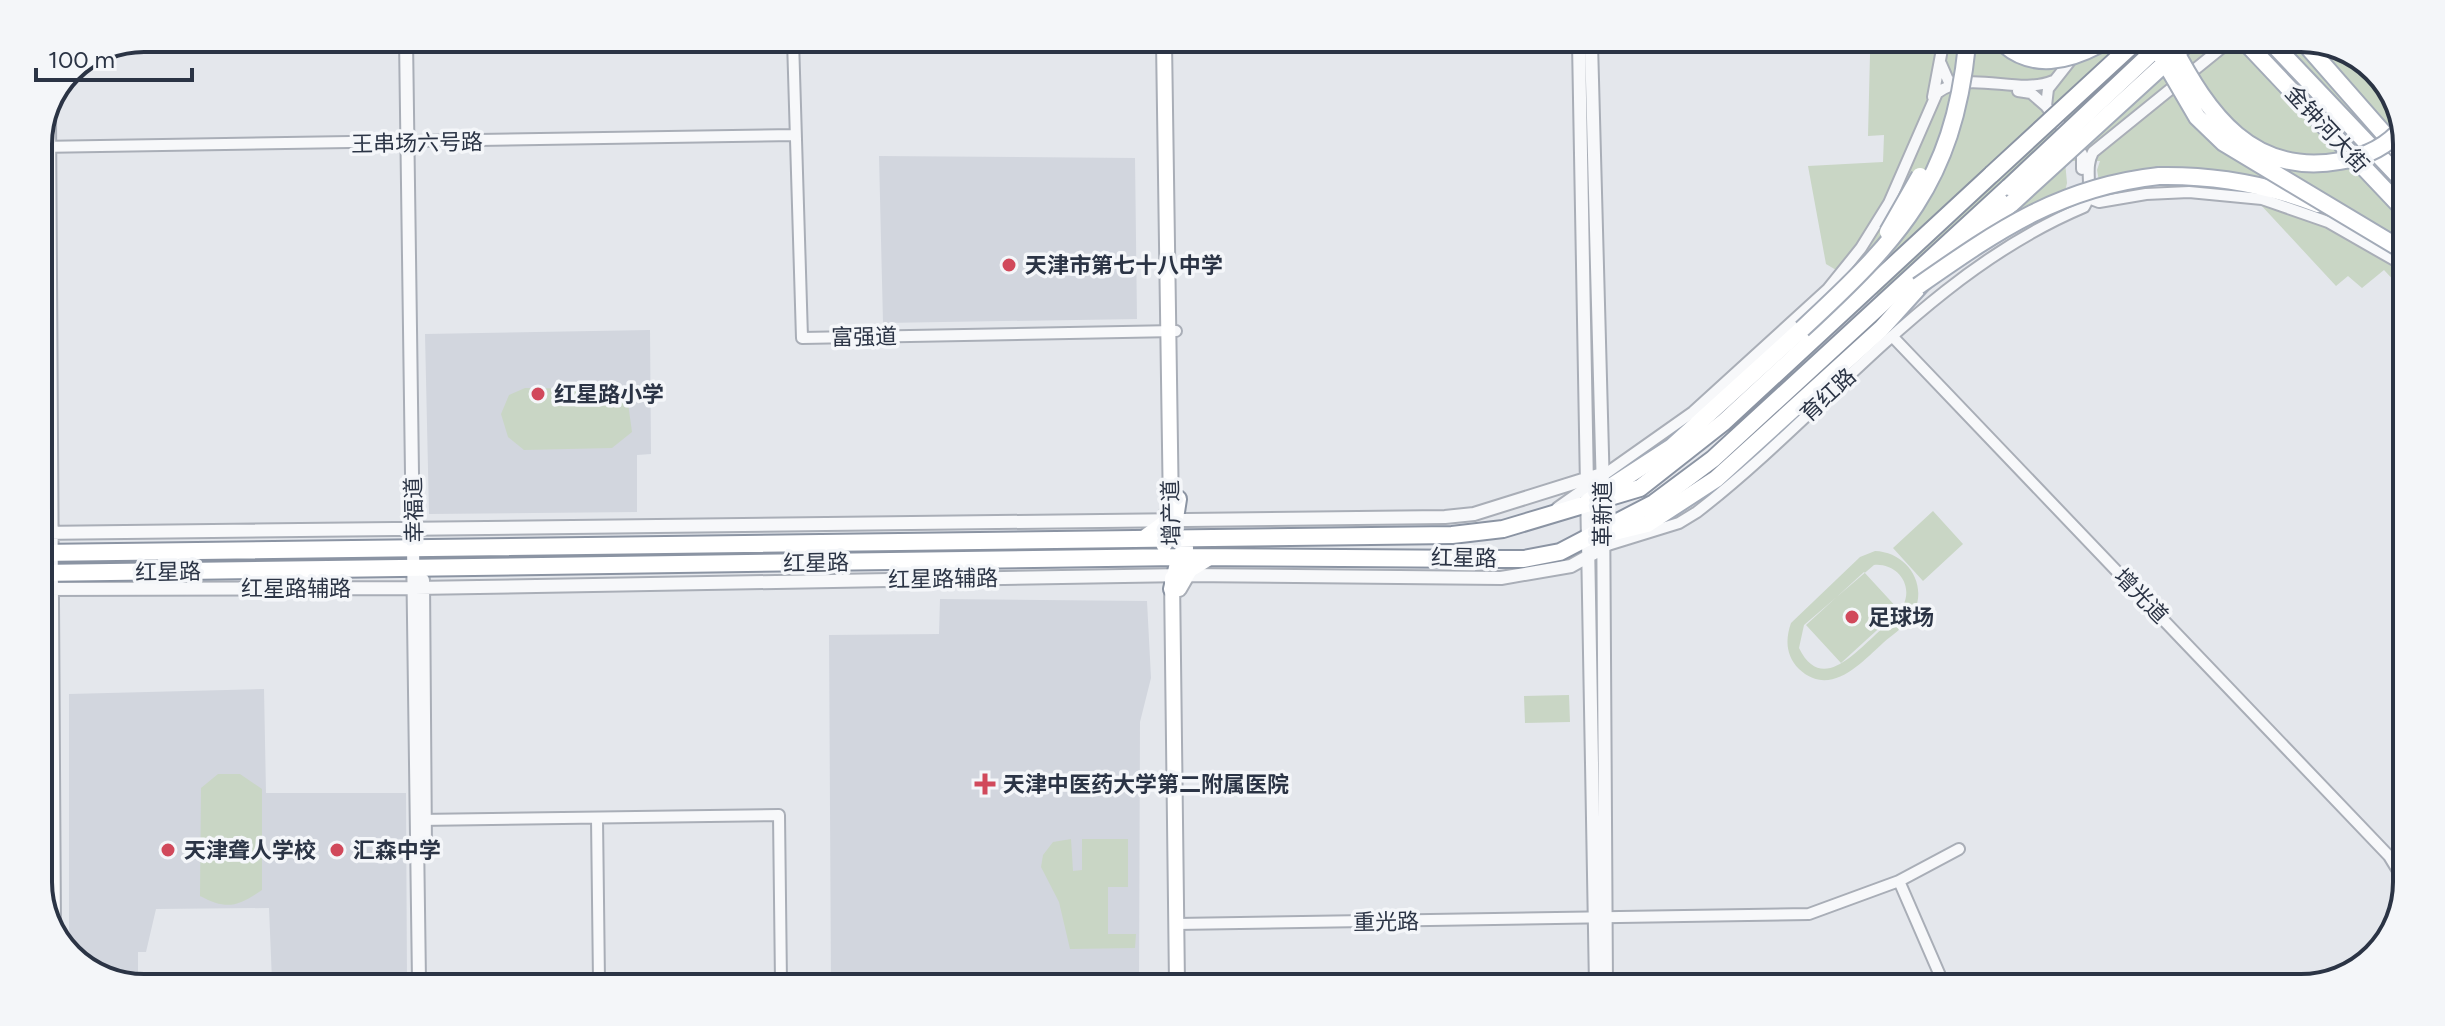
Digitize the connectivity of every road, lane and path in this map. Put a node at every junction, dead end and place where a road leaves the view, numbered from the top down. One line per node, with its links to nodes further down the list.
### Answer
1 (407, 52): 30 (street, 幸福道)
2 (414, 52): 30 (street, 幸福道)
3 (793, 52): 28 (street, 富强道)
4 (1164, 52): 43 (main road, 增产道)
5 (1171, 52): 43 (main road, 增产道)
6 (1579, 52): 47 (street, 革新道)
7 (1591, 52): 46 (street, 革新道)
8 (1942, 52): 23 (street)
9 (1957, 52): 41 (main road, bridge)
10 (1966, 52): 41 (main road, bridge)
11 (2018, 52): 12 (main road, bridge)
12 (2077, 52)
13 (2077, 52): 24 (street)
14 (2124, 52): 45 (main road, bridge)
15 (2150, 52): 51 (main road, 育红路, bridge)
16 (2162, 52): 38 (main road, bridge)
17 (2176, 52): 29 (main road, bridge)
18 (2177, 52): 42 (main road, bridge)
19 (2216, 52): 34 (street)
20 (2255, 52): 36 (main road, 金钟河大街)
21 (2281, 52): 35 (main road, 金钟河大街)
22 (2313, 53): 31 (main road)
23 (1941, 64): 25 (street); 26 (street)
24 (2053, 81): 25 (street); 27 (street)
25 (1955, 85): 26 (street); 27 (street)
26 (1932, 101): 46 (street)
27 (2046, 106): 33 (street)
28 (795, 135): 30 (street, 王串场六号路); 43 (street, 富强道)
29 (2393, 136)
30 (412, 143): 32 (street, 王串场六号路); 49 (street, 幸福道)
31 (2393, 144)
32 (52, 147)
33 (2079, 149): 34 (street); 37 (street)
34 (2096, 149): 37 (street)
35 (2393, 170)
36 (2393, 198)
37 (2091, 203): 40 (street, 育红路); 44 (street, 育红路)
38 (2351, 218): 39 (main road, bridge); 42 (main road, bridge)
39 (2393, 244)
40 (2393, 259)
41 (1856, 278): 45 (main road, bridge)
42 (1918, 286): 51 (main road)
43 (1172, 331): 48 (main road, 增产道)
44 (1892, 336): 51 (street, 育红路); 65 (street, 增光道)
45 (1719, 416): 47 (main road)
46 (1602, 474): 47 (street, 革新道)
47 (1594, 492): 51 (street, 革新道); 54 (street, 红星路辅路); 54 (main road, 红星路)
48 (1175, 500): 54 (main road)
49 (419, 530): 50 (street, 红星路辅路); 52 (street, 幸福道); 54 (street, 红星路辅路)
50 (52, 533)
51 (1596, 543): 54 (main road, 红星路); 54 (street, 红星路辅路); 69 (street, 革新道)
52 (419, 549): 53 (main road, 红星路); 54 (main road, 红星路); 56 (street, 幸福道)
53 (52, 553)
54 (1174, 555): 55 (main road); 55 (main road); 59 (street, 红星路辅路); 70 (main road)
55 (1147, 557): 56 (main road, 红星路)
56 (419, 569): 57 (main road, 红星路); 59 (street, 幸福道)
57 (52, 581)
58 (52, 581): 59 (street, 红星路辅路)
59 (419, 587): 61 (street, 幸福道)
60 (597, 818): 61 (street); 73 (street); 74 (street)
61 (420, 820): 71 (street, 幸福道); 72 (street, 幸福道)
62 (1959, 849): 67 (street, 重光路)
63 (2393, 852): 65 (street)
64 (52, 853): 68 (street)
65 (2389, 856): 66 (street, 增光道)
66 (2393, 863)
67 (1899, 881): 69 (street, 重光路); 78 (street)
68 (53, 894)
69 (1601, 919): 70 (street, 重光路); 76 (street, 革新道); 77 (street, 革新道)
70 (1179, 924): 75 (main road)
71 (419, 974)
72 (426, 974)
73 (599, 974)
74 (781, 974)
75 (1180, 974)
76 (1597, 974)
77 (1605, 974)
78 (1939, 974)

